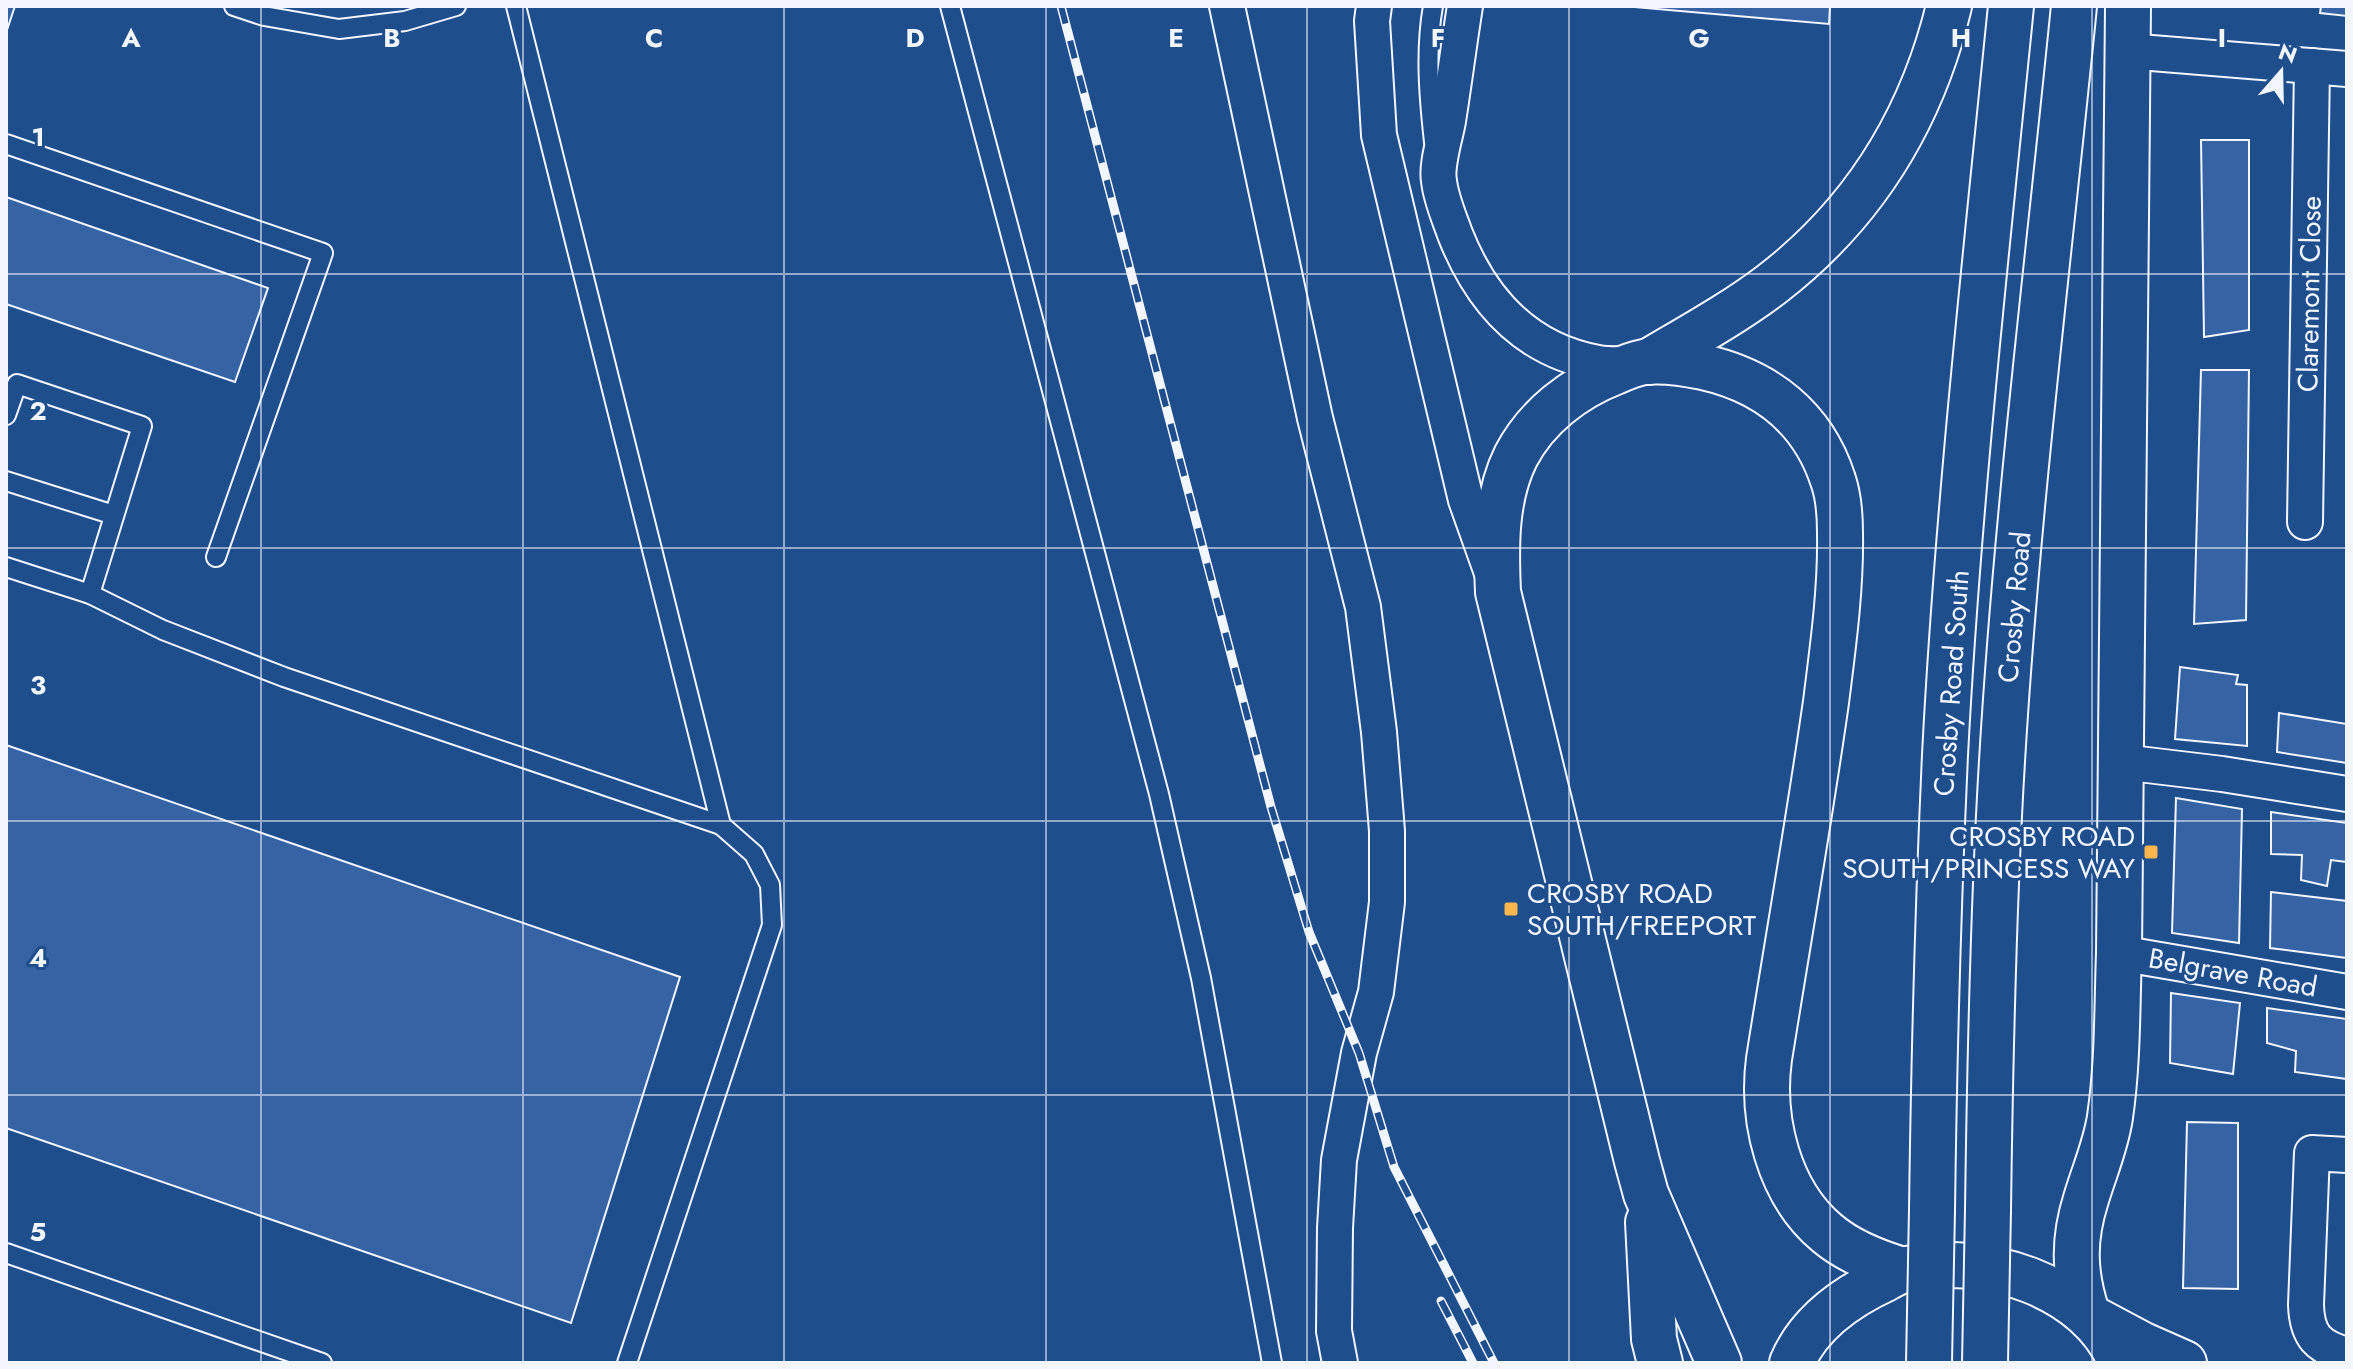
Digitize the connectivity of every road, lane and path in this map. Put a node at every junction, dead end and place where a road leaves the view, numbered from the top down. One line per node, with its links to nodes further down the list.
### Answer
1 (234, 6): 2 (lane)
2 (456, 6)
3 (516, 6): 29 (lane)
4 (950, 6): 40 (lane)
5 (1227, 6): 41 (street)
6 (1374, 6): 25 (street)
7 (1433, 6): 17 (lane)
8 (1465, 6): 17 (street)
9 (1949, 6): 18 (highway)
10 (2011, 6): 45 (highway, Crosby Road South, bridge)
11 (2074, 6): 46 (highway, Crosby Road, bridge)
12 (2128, 6): 13 (highway)
13 (2127, 51): 14 (street); 27 (highway)
14 (2312, 66): 15 (street); 22 (street, Claremont Close)
15 (2347, 69)
16 (6, 144): 23 (lane)
17 (1438, 179): 18 (street)
18 (1642, 363): 25 (highway); 35 (highway)
19 (6, 415): 21 (lane)
20 (6, 481): 21 (lane)
21 (114, 515): 26 (lane)
22 (2305, 522)
23 (216, 557)
24 (6, 567): 26 (lane)
25 (1498, 592): 33 (highway)
26 (90, 594): 29 (lane)
27 (2122, 762): 28 (street); 30 (highway)
28 (2347, 794)
29 (721, 825): 39 (lane)
30 (2119, 953): 31 (street, Belgrave Road); 36 (highway)
31 (2347, 992)
32 (2347, 1155): 37 (street)
33 (1646, 1194): 42 (highway); 43 (highway)
34 (6, 1253): 38 (lane)
35 (1903, 1270): 36 (highway); 44 (highway)
36 (2089, 1315): 47 (highway); 48 (highway)
37 (2333, 1348)
38 (322, 1363)
39 (627, 1363)
40 (1272, 1363)
41 (1340, 1363)
42 (1660, 1363)
43 (1719, 1363)
44 (1792, 1363)
45 (1929, 1363)
46 (1985, 1363)
47 (2121, 1363)
48 (2184, 1363)

